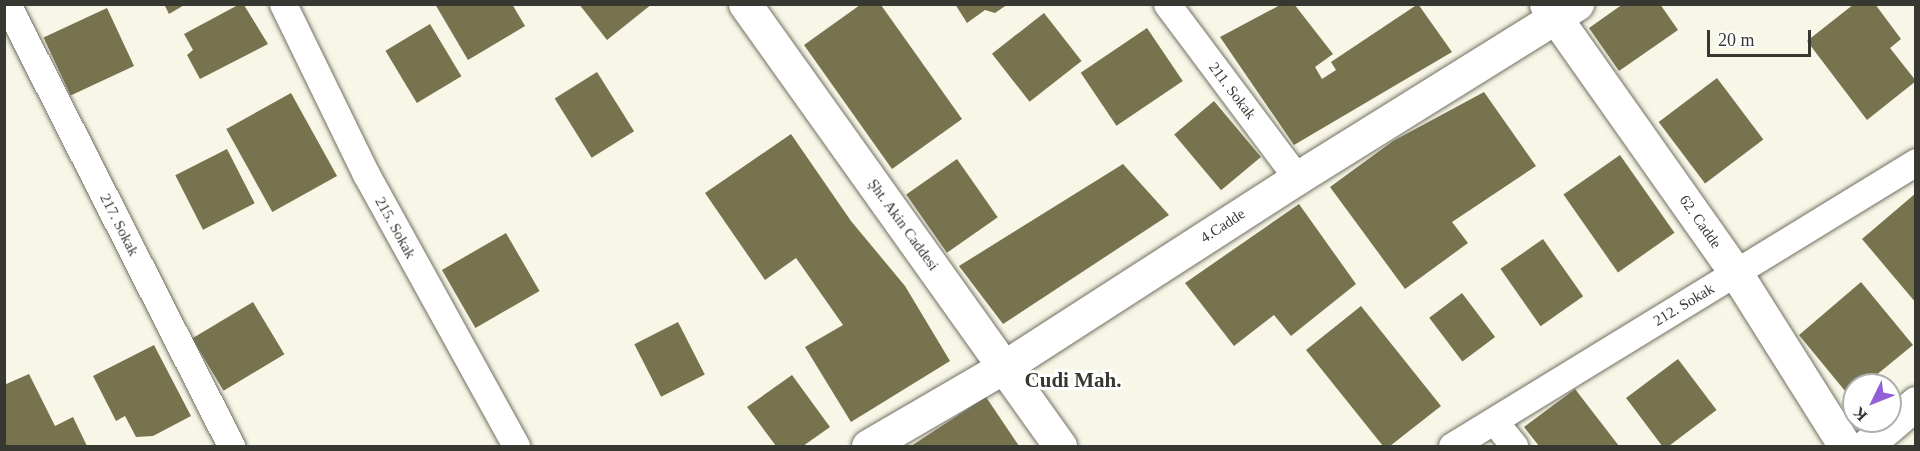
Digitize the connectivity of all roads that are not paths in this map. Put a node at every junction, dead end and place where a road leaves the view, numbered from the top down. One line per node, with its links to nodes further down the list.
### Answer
1 (7, 4): 12 (street, 217. Sokak)
2 (283, 4): 13 (street, 215. Sokak)
3 (745, 4): 9 (street, Şht. Akin Caddesi)
4 (1167, 4): 7 (street, 211. Sokak)
5 (1559, 9): 7 (street, 4.Cadde); 8 (street, 62. Cadde)
6 (1916, 162): 8 (street, 212. Sokak)
7 (1297, 177): 9 (street, 4.Cadde)
8 (1736, 273): 11 (street, 212. Sokak); 18 (street, 62. Cadde)
9 (1004, 366): 14 (street, 4.Cadde); 15 (street, Şht. Akin Caddesi)
10 (1916, 403): 19 (street)
11 (1494, 421): 16 (street, 212. Sokak); 17 (street)
12 (231, 447)
13 (516, 447)
14 (868, 447)
15 (1060, 447)
16 (1452, 447)
17 (1514, 447)
18 (1845, 447)
19 (1866, 447)

